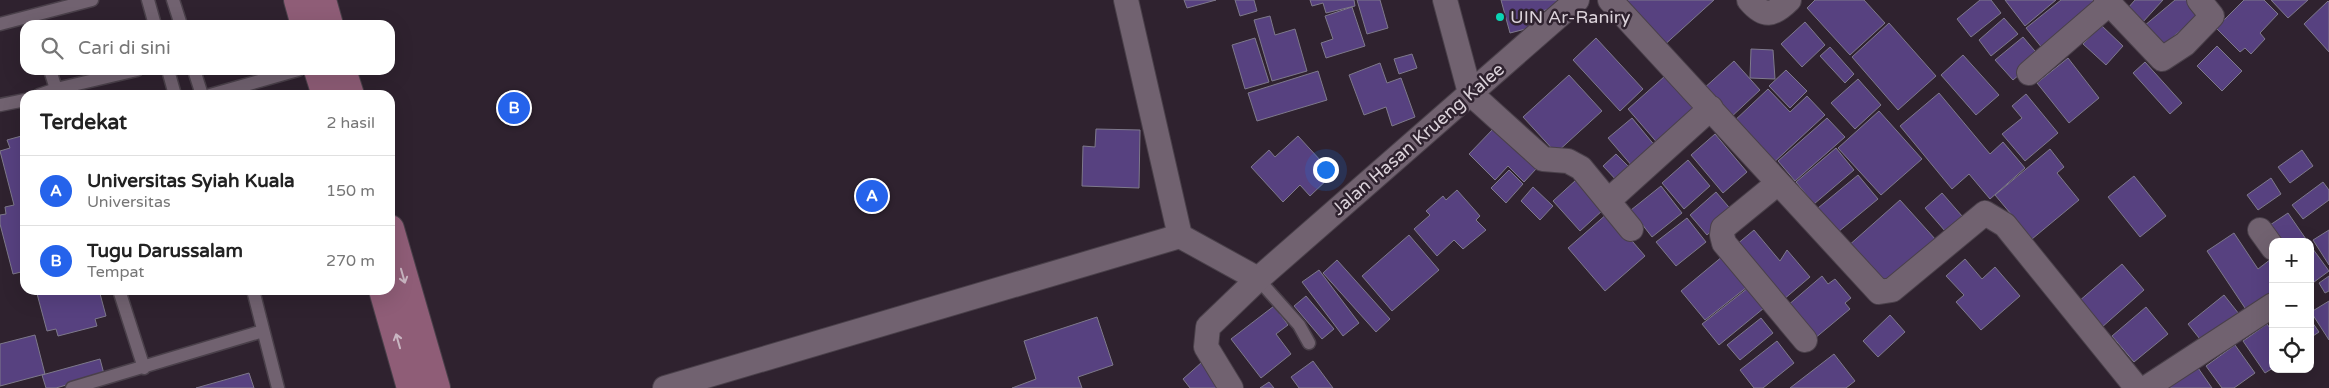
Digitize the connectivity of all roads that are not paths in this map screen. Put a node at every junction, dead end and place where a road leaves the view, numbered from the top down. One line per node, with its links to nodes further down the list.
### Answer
1 (92, 0): 14 (lane)
2 (148, 0): 15 (lane)
3 (173, 0): 16 (lane)
4 (298, 0): 17 (main road)
5 (322, 0): 18 (main road)
6 (1126, 0): 43 (street)
7 (1445, 0): 36 (street)
8 (1577, 0): 36 (street, Jalan Hasan Krueng Kalee)
9 (1610, 0): 39 (street)
10 (1748, 0): 11 (street)
11 (1789, 0)
12 (2199, 0): 13 (street)
13 (2108, 2): 21 (street)
14 (36, 20)
15 (154, 20)
16 (179, 20)
17 (304, 20)
18 (328, 20)
19 (20, 22): 20 (lane)
20 (0, 24)
21 (2029, 73)
22 (52, 75): 29 (lane)
23 (119, 75): 30 (lane)
24 (169, 75): 31 (lane)
25 (196, 75): 32 (lane)
26 (280, 75): 33 (lane)
27 (320, 75): 34 (main road)
28 (344, 75): 35 (main road)
29 (56, 90)
30 (64, 90)
31 (174, 90)
32 (200, 90)
33 (228, 90)
34 (324, 90)
35 (348, 90)
36 (1470, 93): 41 (street); 45 (street, Jalan Hasan Krueng Kalee)
37 (20, 101): 38 (lane)
38 (0, 105)
39 (1711, 108): 40 (street); 41 (street)
40 (1778, 183): 51 (street); 60 (street)
41 (1608, 201): 42 (street)
42 (1631, 229)
43 (1180, 236): 45 (street); 58 (street)
44 (395, 246): 57 (main road, one-way to 57)
45 (1258, 279): 52 (lane); 59 (street, Jalan Hasan Krueng Kalee)
46 (120, 295): 53 (lane)
47 (254, 295): 50 (lane)
48 (385, 295): 56 (main road, one-way to 48)
49 (2269, 308): 61 (street)
50 (263, 331): 53 (lane); 55 (lane)
51 (1804, 340)
52 (1309, 343)
53 (144, 368): 54 (lane)
54 (72, 388)
55 (278, 388)
56 (411, 388)
57 (436, 388)
58 (665, 388)
59 (1232, 388)
60 (2137, 388)
61 (2146, 388)

